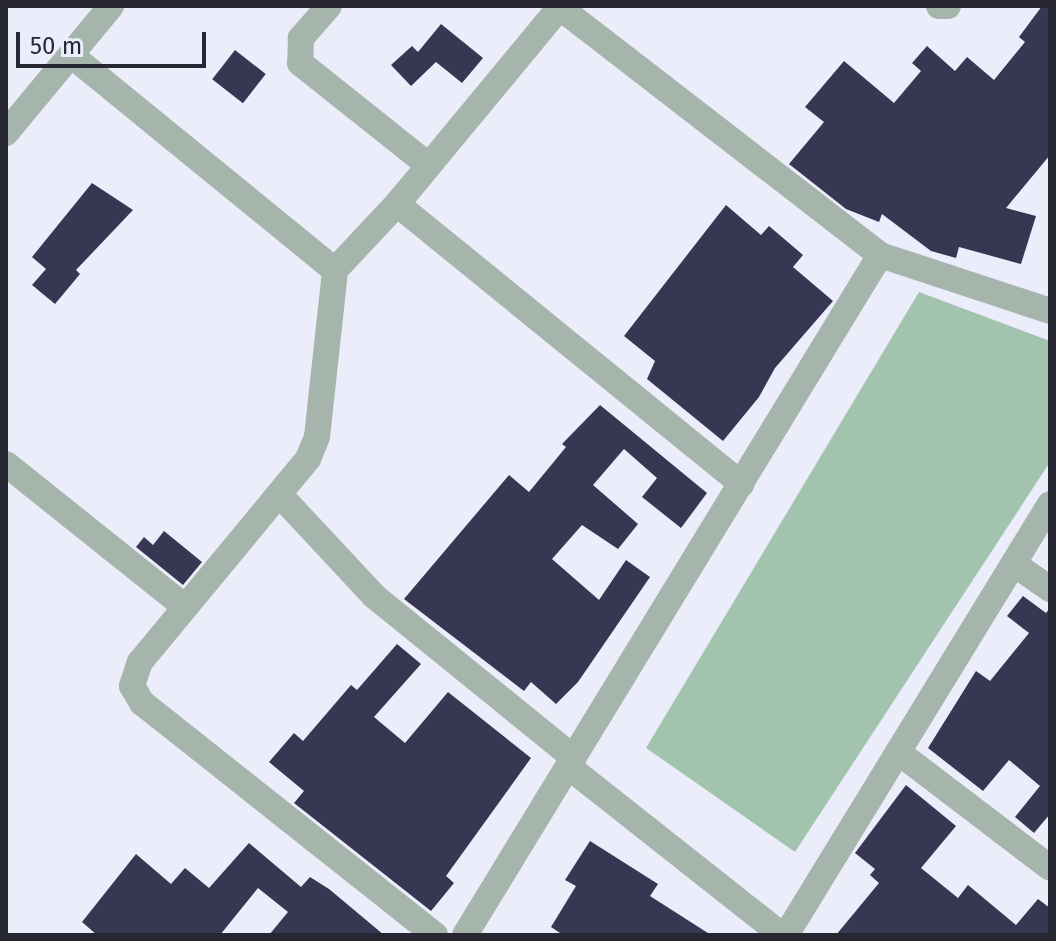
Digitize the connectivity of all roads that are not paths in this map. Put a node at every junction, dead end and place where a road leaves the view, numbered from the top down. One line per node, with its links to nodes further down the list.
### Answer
1 (111, 6): 6 (street)
2 (329, 6): 8 (street)
3 (939, 6): 4 (street)
4 (948, 6)
5 (559, 7): 8 (street); 10 (street)
6 (71, 55): 7 (street); 11 (street)
7 (6, 133)
8 (427, 164): 9 (street)
9 (397, 204): 11 (street); 14 (street)
10 (880, 255): 12 (street); 14 (street)
11 (335, 270): 15 (street)
12 (1049, 309)
13 (6, 464): 19 (street)
14 (742, 484): 21 (street)
15 (279, 494): 19 (street); 21 (street)
16 (1050, 504): 17 (street)
17 (1014, 564): 18 (street); 20 (street)
18 (1050, 589)
19 (185, 607): 23 (street)
20 (898, 752): 22 (street); 25 (street)
21 (572, 762): 24 (street); 25 (street)
22 (1050, 868)
23 (435, 935)
24 (465, 935)
25 (784, 935)

